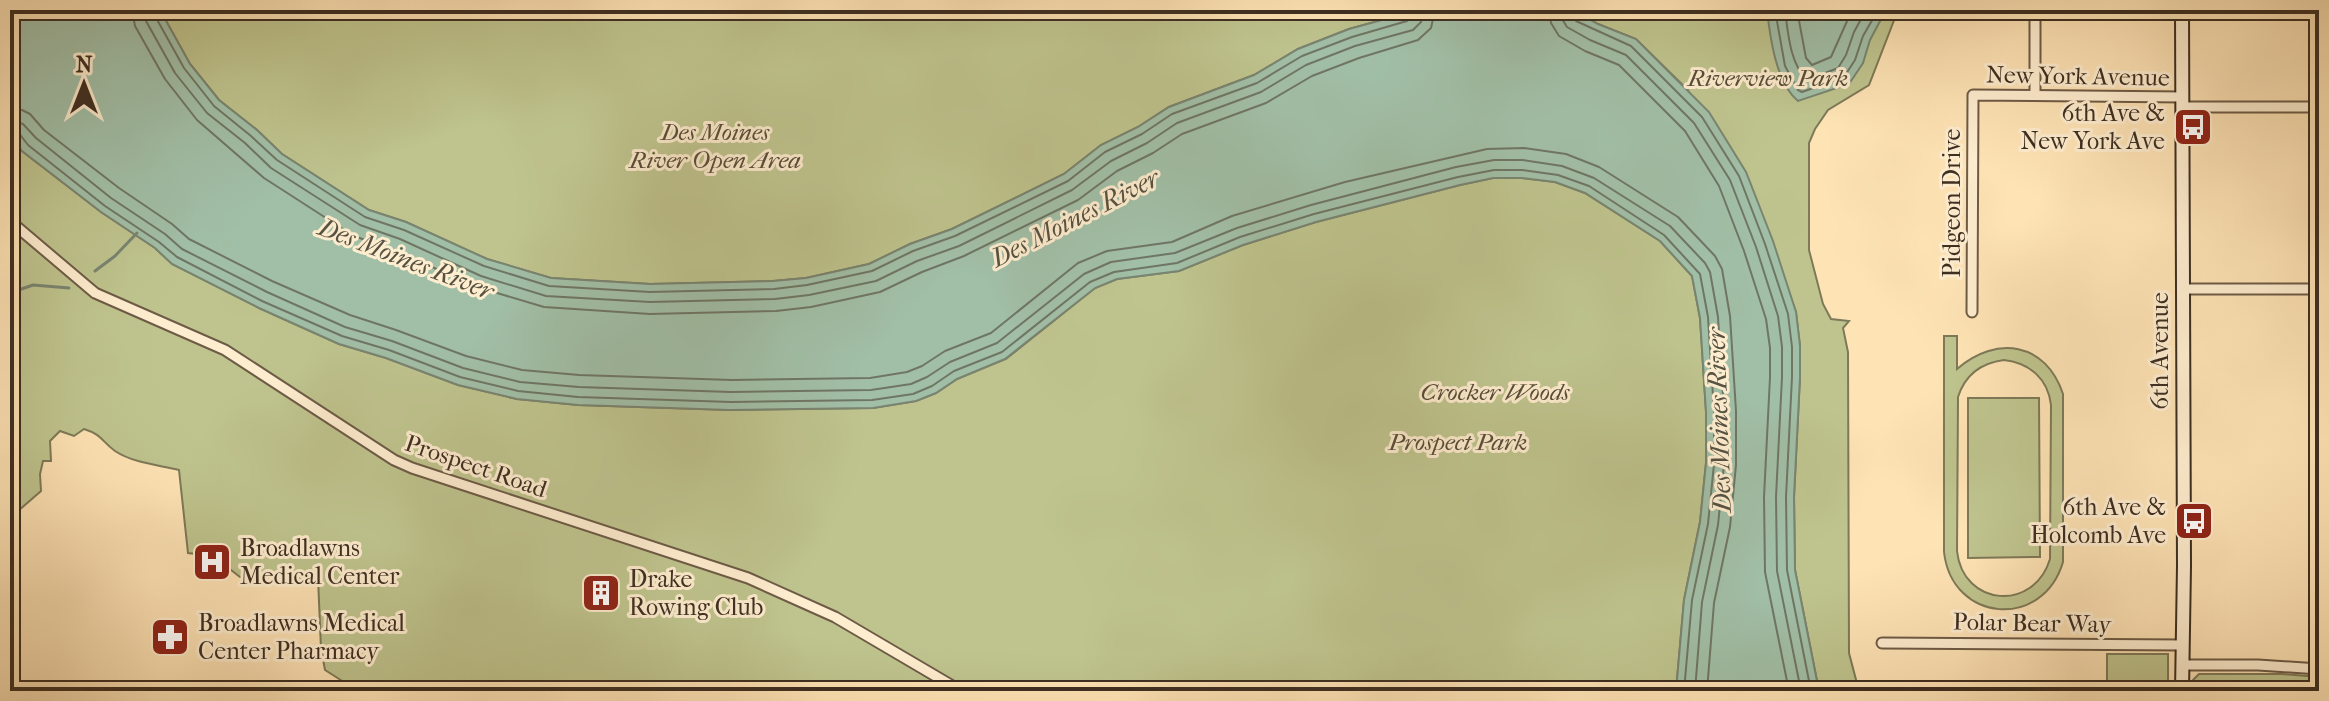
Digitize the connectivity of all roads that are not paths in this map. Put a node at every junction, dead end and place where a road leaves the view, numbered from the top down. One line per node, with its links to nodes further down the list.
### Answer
1 (2035, 10): 4 (street)
2 (2182, 10): 5 (main road, 6th Avenue)
3 (1973, 95): 4 (street, New York Avenue); 10 (street, Pidgeon Drive)
4 (2035, 95): 5 (street, New York Avenue)
5 (2183, 102): 6 (street, New York Avenue); 8 (main road, 6th Avenue)
6 (2319, 107)
7 (10, 221): 15 (street, Prospect Road)
8 (2182, 289): 9 (street); 12 (main road, 6th Avenue)
9 (2319, 289)
10 (1972, 312)
11 (1882, 643): 12 (street, Polar Bear Way)
12 (2182, 645): 13 (main road, 6th Avenue)
13 (2182, 665): 14 (street); 16 (main road, 6th Avenue)
14 (2319, 669)
15 (961, 691)
16 (2182, 691)

